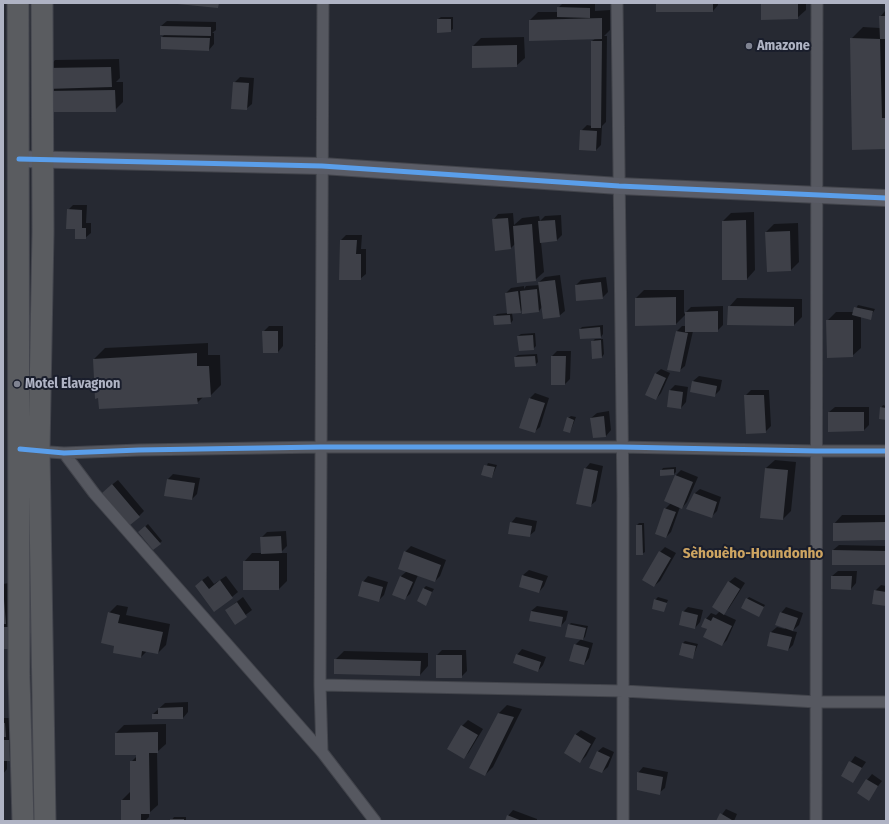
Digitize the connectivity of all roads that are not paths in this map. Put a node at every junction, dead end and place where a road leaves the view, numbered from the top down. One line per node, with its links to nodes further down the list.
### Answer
1 (18, 3): 6 (highway)
2 (42, 3): 7 (highway)
3 (323, 3): 8 (street)
4 (616, 3): 9 (street)
5 (817, 3): 10 (street)
6 (19, 159): 7 (street); 14 (highway)
7 (42, 159): 8 (street); 14 (highway)
8 (322, 166): 9 (street); 12 (street)
9 (618, 186): 10 (street); 13 (street)
10 (817, 195): 11 (street); 15 (street)
11 (886, 198)
12 (321, 447): 13 (street); 17 (street); 20 (street)
13 (621, 447): 15 (street); 21 (street)
14 (29, 450): 17 (street); 18 (highway); 19 (highway)
15 (816, 451): 16 (street); 22 (street)
16 (886, 451)
17 (64, 453): 24 (street)
18 (43, 675): 19 (highway); 26 (highway)
19 (19, 676): 25 (highway)
20 (320, 685): 21 (street); 24 (street)
21 (624, 691): 22 (street); 28 (street)
22 (817, 702): 23 (street); 29 (street)
23 (886, 702)
24 (322, 752): 27 (street)
25 (23, 821)
26 (45, 821)
27 (375, 821)
28 (623, 821)
29 (816, 821)

